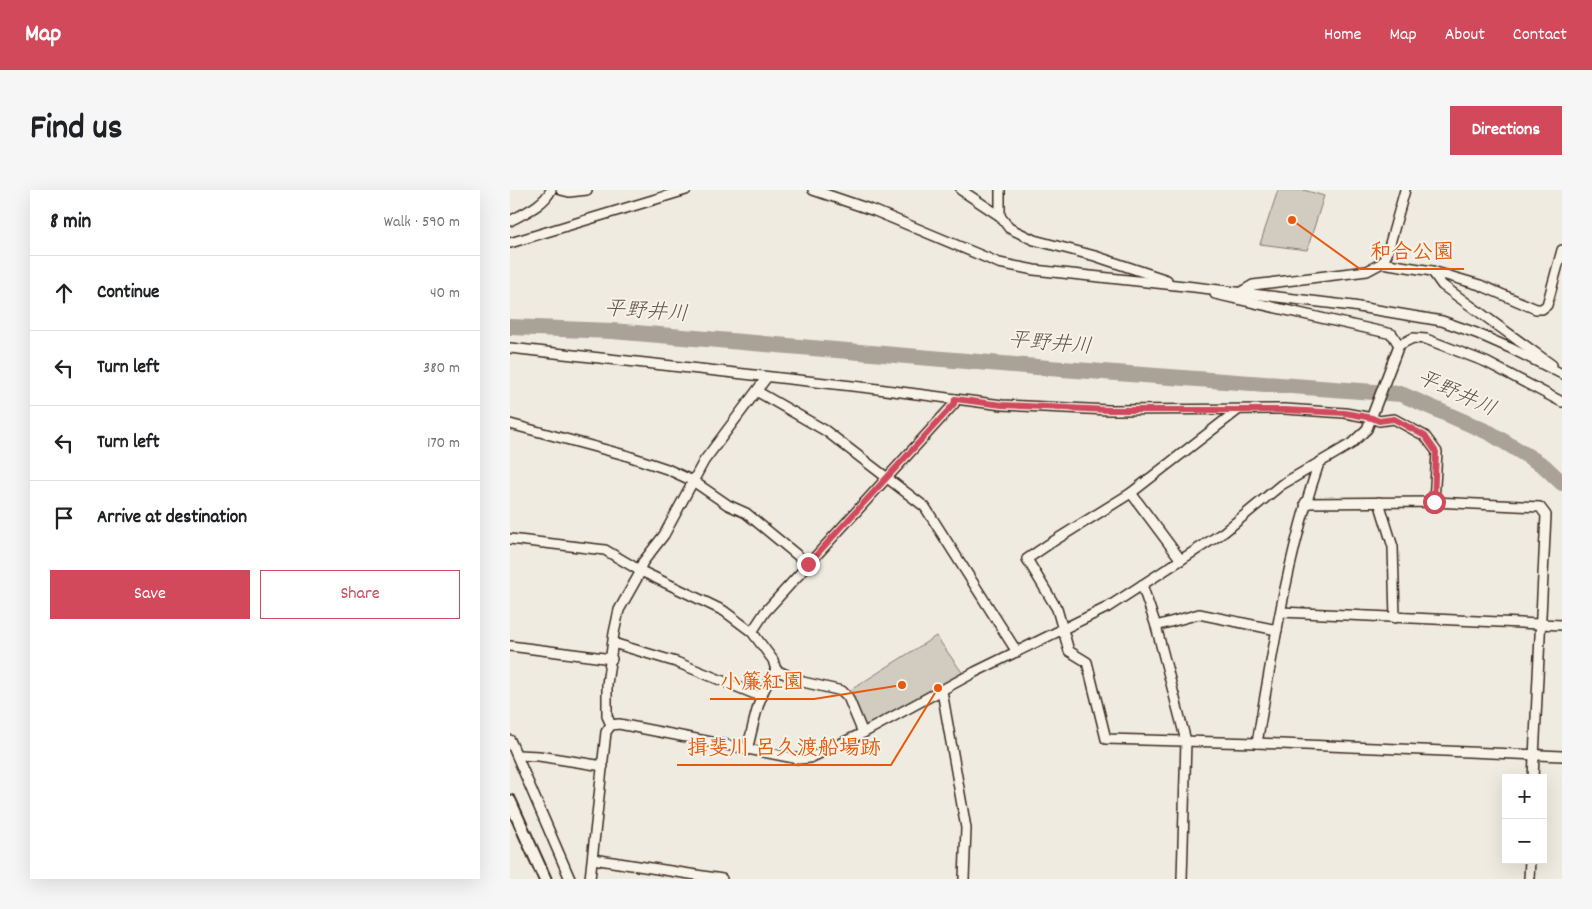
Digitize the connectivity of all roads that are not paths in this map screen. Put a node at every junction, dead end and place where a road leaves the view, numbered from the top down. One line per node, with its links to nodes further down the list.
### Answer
1 (551, 190): 10 (street)
2 (561, 190): 3 (street)
3 (587, 190)
4 (686, 190): 11 (street)
5 (813, 190): 15 (street)
6 (961, 190): 9 (street)
7 (1000, 190): 9 (street)
8 (1405, 190): 13 (street)
9 (1000, 216): 15 (street)
10 (510, 221)
11 (510, 244)
12 (1562, 250): 14 (street)
13 (1382, 263): 14 (street); 16 (street)
14 (1432, 271): 19 (street)
15 (1194, 287): 16 (street); 17 (street)
16 (1241, 292): 19 (street)
17 (1399, 345): 23 (street); 25 (street)
18 (510, 348): 20 (street)
19 (1560, 373)
20 (767, 377): 21 (street); 22 (street)
21 (758, 392): 28 (street); 29 (street)
22 (955, 399): 24 (street); 28 (street)
23 (1562, 402)
24 (1238, 410): 25 (street); 30 (street)
25 (1373, 414): 27 (street); 32 (street)
26 (510, 424): 29 (street)
27 (1319, 462): 33 (street); 35 (street)
28 (886, 478): 36 (street); 49 (street)
29 (693, 481): 36 (street); 37 (street)
30 (1131, 493): 35 (street); 44 (street)
31 (1379, 502): 32 (street); 33 (street); 40 (street)
32 (1434, 502): 41 (street)
33 (1305, 503): 39 (street)
34 (510, 539): 37 (street)
35 (1181, 560): 38 (street)
36 (808, 564): 46 (street)
37 (640, 571): 46 (street); 47 (street)
38 (1142, 585): 42 (street); 44 (street)
39 (1281, 612): 40 (street); 45 (street)
40 (1395, 618): 41 (street)
41 (1539, 624): 43 (street); 60 (street)
42 (1156, 626): 45 (street); 57 (street)
43 (1562, 626)
44 (1062, 628): 49 (street); 57 (street)
45 (1277, 630): 58 (street)
46 (752, 632): 51 (street)
47 (613, 643): 50 (street); 53 (street)
48 (510, 646): 50 (street)
49 (1017, 652): 52 (street)
50 (612, 659): 54 (street)
51 (776, 670): 53 (street); 55 (street)
52 (942, 691): 55 (street); 73 (street)
53 (762, 697): 59 (street)
54 (611, 725): 59 (street); 63 (street)
55 (863, 733): 59 (street)
56 (510, 740): 61 (street)
57 (1186, 741): 58 (street); 74 (street)
58 (1257, 743): 60 (street)
59 (747, 750)
60 (1534, 754): 62 (street); 64 (street)
61 (518, 755): 63 (street); 70 (street)
62 (1562, 756)
63 (603, 766): 66 (street)
64 (1533, 774)
65 (510, 801): 69 (main road)
66 (593, 859): 68 (street); 71 (street)
67 (1530, 864): 75 (street)
68 (691, 877): 72 (street)
69 (545, 879)
70 (570, 879)
71 (590, 879)
72 (722, 879)
73 (964, 879)
74 (1182, 879)
75 (1529, 879)

